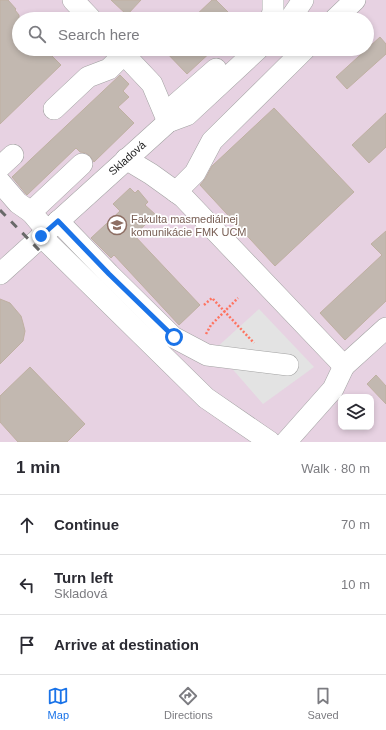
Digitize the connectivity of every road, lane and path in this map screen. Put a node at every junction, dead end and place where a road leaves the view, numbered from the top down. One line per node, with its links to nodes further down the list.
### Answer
1 (73, 0): 5 (street)
2 (273, 0): 6 (street)
3 (302, 0): 7 (street)
4 (355, 0): 8 (street)
5 (84, 12)
6 (274, 12)
7 (294, 12)
8 (342, 12)
9 (118, 56): 14 (street)
10 (125, 56): 15 (street)
11 (230, 56): 15 (street)
12 (250, 56): 15 (street, Skladová)
13 (298, 56): 19 (street)
14 (54, 109)
15 (168, 122): 16 (street, Skladová)
16 (126, 160): 19 (street); 21 (street, Skladová)
17 (82, 164): 20 (street)
18 (0, 182): 20 (street)
19 (176, 192): 30 (street)
20 (31, 212): 21 (street)
21 (49, 229): 22 (street, Skladová); 28 (street); 31 (street)
22 (0, 274)
23 (238, 298): 25 (path)
24 (204, 305): 25 (path)
25 (225, 311): 26 (path); 28 (path)
26 (240, 326)
27 (386, 328): 30 (street)
28 (201, 352): 29 (street)
29 (288, 365)
30 (344, 366): 32 (street)
31 (270, 442)
32 (286, 442)

